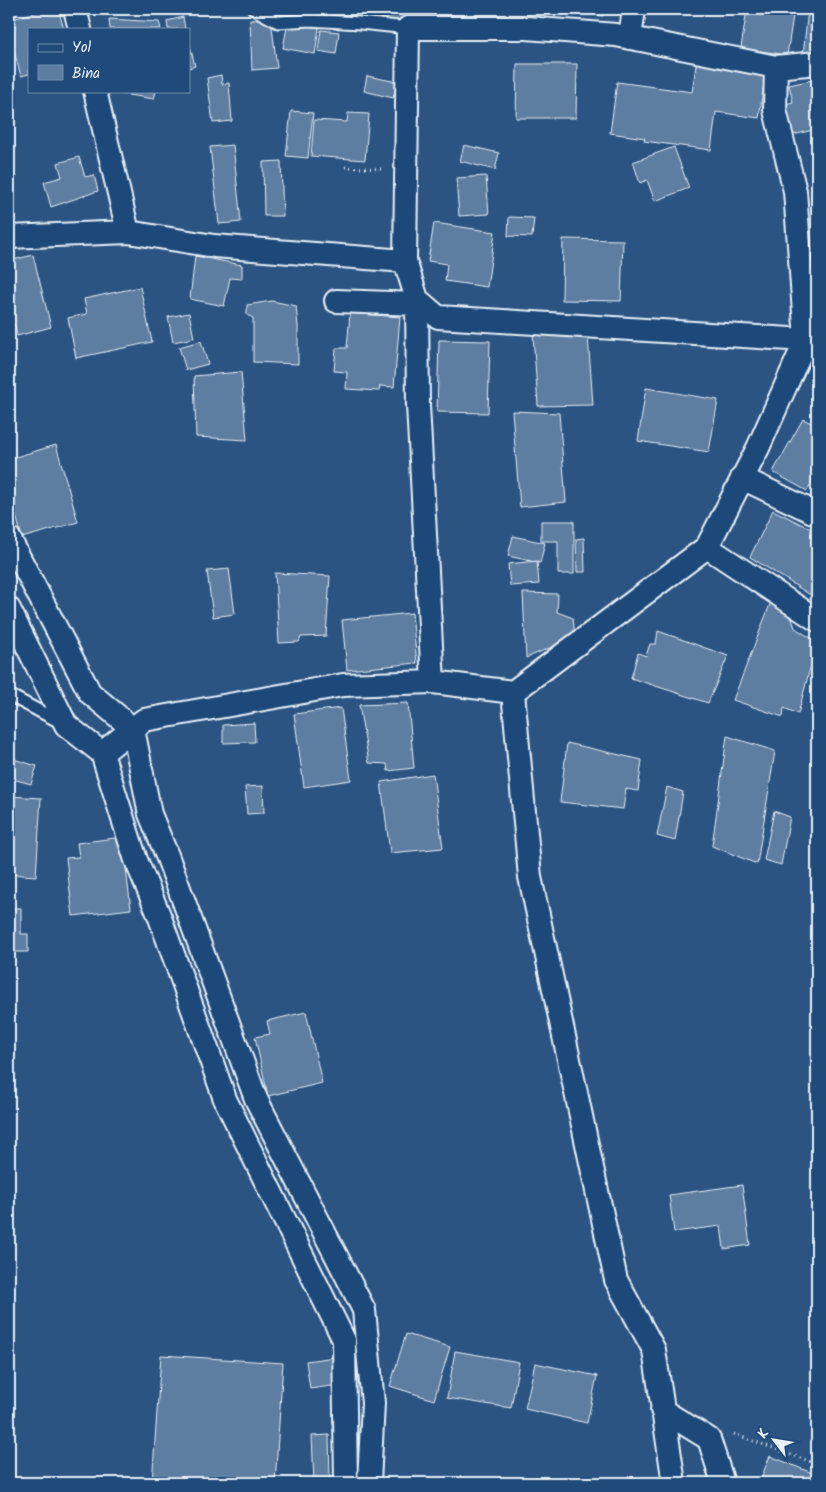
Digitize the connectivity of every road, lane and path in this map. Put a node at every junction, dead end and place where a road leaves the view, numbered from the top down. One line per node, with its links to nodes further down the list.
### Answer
1 (75, 9): 5 (street)
2 (254, 9): 6 (lane)
3 (634, 9): 7 (street)
4 (527, 18): 6 (street); 7 (street)
5 (80, 28)
6 (408, 28): 12 (street)
7 (630, 38): 9 (street)
8 (817, 63): 9 (street)
9 (776, 67): 18 (street)
10 (94, 92): 13 (street)
11 (345, 167): 12 (path)
12 (406, 170): 15 (street)
13 (128, 232): 14 (street); 15 (street)
14 (9, 237)
15 (405, 261): 17 (street)
16 (336, 301): 17 (street)
17 (418, 301): 18 (street); 25 (street)
18 (812, 341): 19 (street)
19 (742, 478): 20 (street); 22 (street)
20 (817, 510)
21 (9, 538): 29 (street)
22 (707, 547): 24 (street); 26 (street)
23 (9, 609): 28 (street)
24 (817, 620)
25 (433, 682): 26 (street); 29 (street)
26 (513, 692): 31 (street)
27 (9, 695): 28 (lane)
28 (66, 724): 30 (street)
29 (133, 729): 30 (street); 35 (street)
30 (102, 753): 34 (street)
31 (662, 1410): 32 (street); 36 (street)
32 (709, 1438): 33 (path); 37 (street)
33 (817, 1464)
34 (346, 1483)
35 (369, 1483)
36 (674, 1483)
37 (723, 1483)

